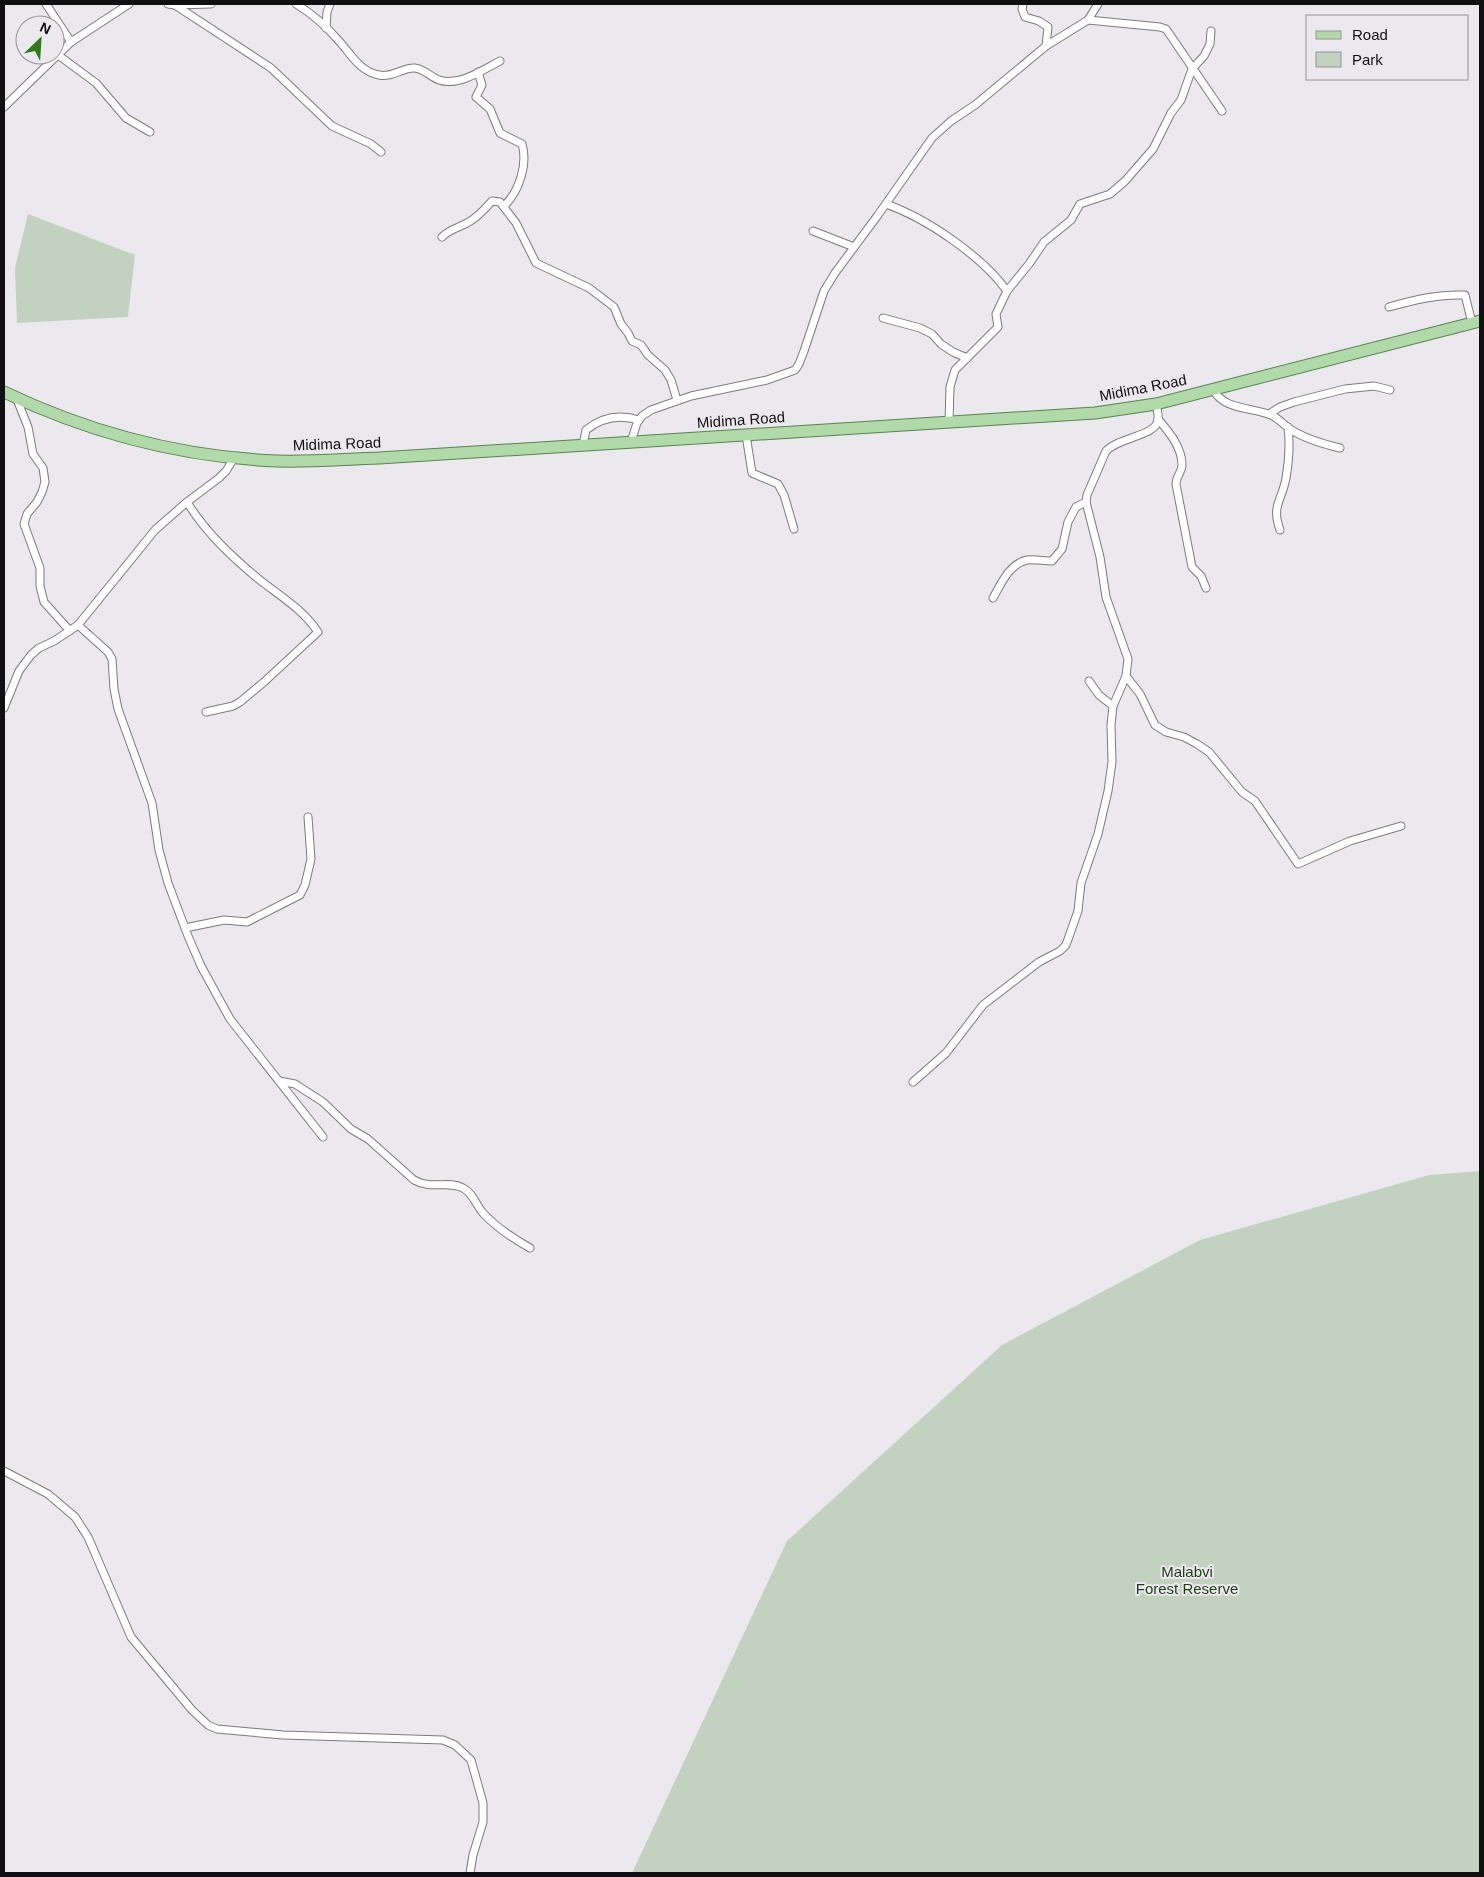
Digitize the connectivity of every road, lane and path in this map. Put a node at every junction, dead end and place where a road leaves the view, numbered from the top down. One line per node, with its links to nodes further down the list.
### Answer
1 (46, 4): 12 (street)
2 (130, 4): 12 (street)
3 (210, 4): 8 (street)
4 (296, 4): 10 (street)
5 (330, 4): 10 (street)
6 (1023, 4): 13 (street)
7 (1098, 4): 9 (street)
8 (171, 5): 23 (street)
9 (1088, 20): 13 (street); 18 (street)
10 (326, 28): 19 (street)
11 (1211, 31): 18 (street)
12 (71, 42): 14 (street)
13 (1046, 46): 24 (street)
14 (65, 48)
15 (65, 60): 22 (street)
16 (500, 62): 19 (street)
17 (48, 65): 20 (street)
18 (1192, 69): 21 (street); 29 (street)
19 (478, 72): 25 (street)
20 (4, 107)
21 (1222, 111)
22 (150, 132)
23 (381, 152)
24 (886, 204): 28 (street); 29 (street)
25 (504, 206): 27 (street); 38 (street)
26 (813, 232): 28 (street)
27 (442, 238)
28 (854, 247): 38 (street)
29 (1007, 291): 33 (street)
30 (1389, 307): 32 (street)
31 (883, 318): 33 (street)
32 (1476, 322): 34 (main road, Midima Road)
33 (967, 358): 43 (street)
34 (1213, 389): 39 (main road, Midima Road); 40 (street)
35 (1390, 390): 40 (street)
36 (4, 392): 37 (main road, Midima Road)
37 (16, 397): 49 (main road, Midima Road); 57 (street)
38 (677, 400): 42 (street)
39 (1156, 404): 41 (street); 43 (main road, Midima Road)
40 (1269, 414): 44 (street)
41 (1158, 419): 51 (street); 54 (street)
42 (639, 420): 46 (street); 47 (street)
43 (949, 423): 45 (main road, Midima Road)
44 (1288, 427): 48 (street); 53 (street)
45 (746, 435): 46 (main road, Midima Road); 52 (street)
46 (631, 442): 47 (main road, Midima Road)
47 (583, 445): 49 (main road, Midima Road)
48 (1340, 448)
49 (234, 458): 50 (street)
50 (187, 502): 56 (street); 62 (street)
51 (1086, 502): 55 (street); 58 (street)
52 (794, 529)
53 (1280, 530)
54 (1206, 588)
55 (993, 598)
56 (78, 624): 57 (street); 65 (street)
57 (70, 631): 61 (street)
58 (1126, 676): 60 (street); 64 (street)
59 (1089, 681): 60 (street)
60 (1113, 706): 67 (street)
61 (4, 708)
62 (206, 712)
63 (308, 817): 65 (street)
64 (1401, 826)
65 (185, 928): 66 (street)
66 (279, 1081): 68 (street); 69 (street)
67 (913, 1082)
68 (323, 1137)
69 (530, 1248)
70 (4, 1470): 71 (street)
71 (470, 1873)

